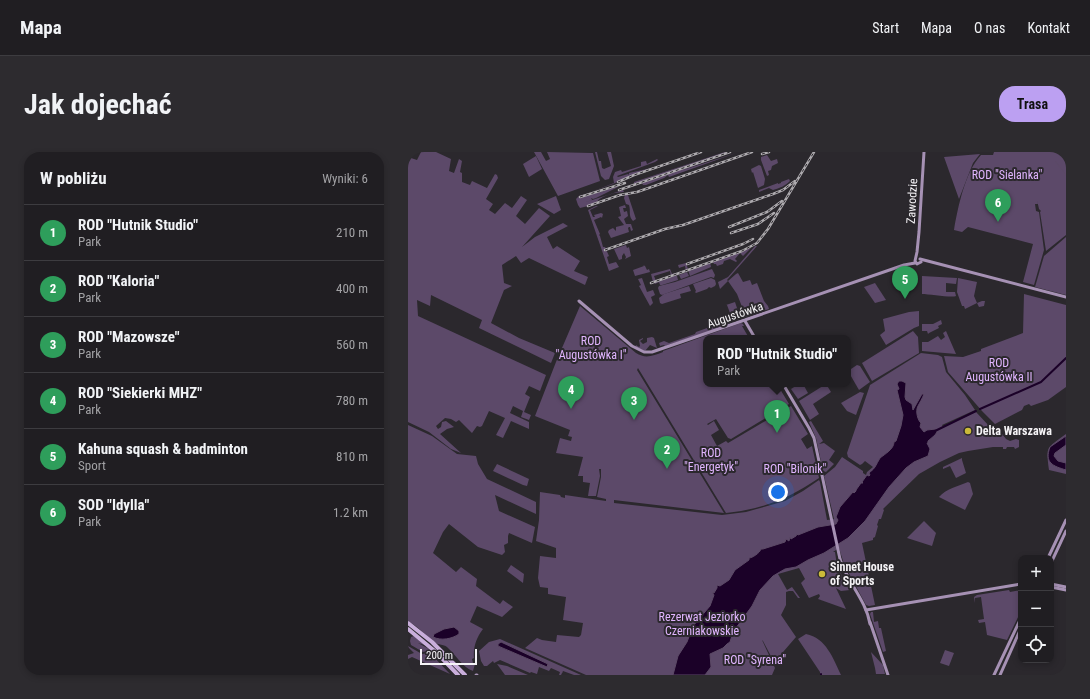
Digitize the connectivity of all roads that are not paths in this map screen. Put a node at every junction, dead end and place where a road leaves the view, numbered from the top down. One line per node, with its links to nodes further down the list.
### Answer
1 (924, 152): 2 (street, Zawodzie)
2 (918, 260): 3 (street, Augustówka); 5 (street, Augustówka)
3 (1066, 297)
4 (579, 301): 6 (street, Augustówka)
5 (745, 321): 7 (street, Augustówka); 8 (street)
6 (703, 335)
7 (703, 335)
8 (753, 335)
9 (785, 387): 17 (street)
10 (1066, 520): 12 (street)
11 (1066, 530): 13 (street)
12 (1049, 555)
13 (1054, 556)
14 (1018, 585): 17 (street)
15 (1054, 586): 16 (street)
16 (1066, 589)
17 (865, 610): 24 (street)
18 (408, 623): 20 (main road)
19 (1018, 624): 25 (street)
20 (411, 629): 22 (main road); 23 (main road)
21 (1018, 635): 26 (street)
22 (458, 675)
23 (465, 675)
24 (888, 675)
25 (994, 675)
26 (1000, 675)

